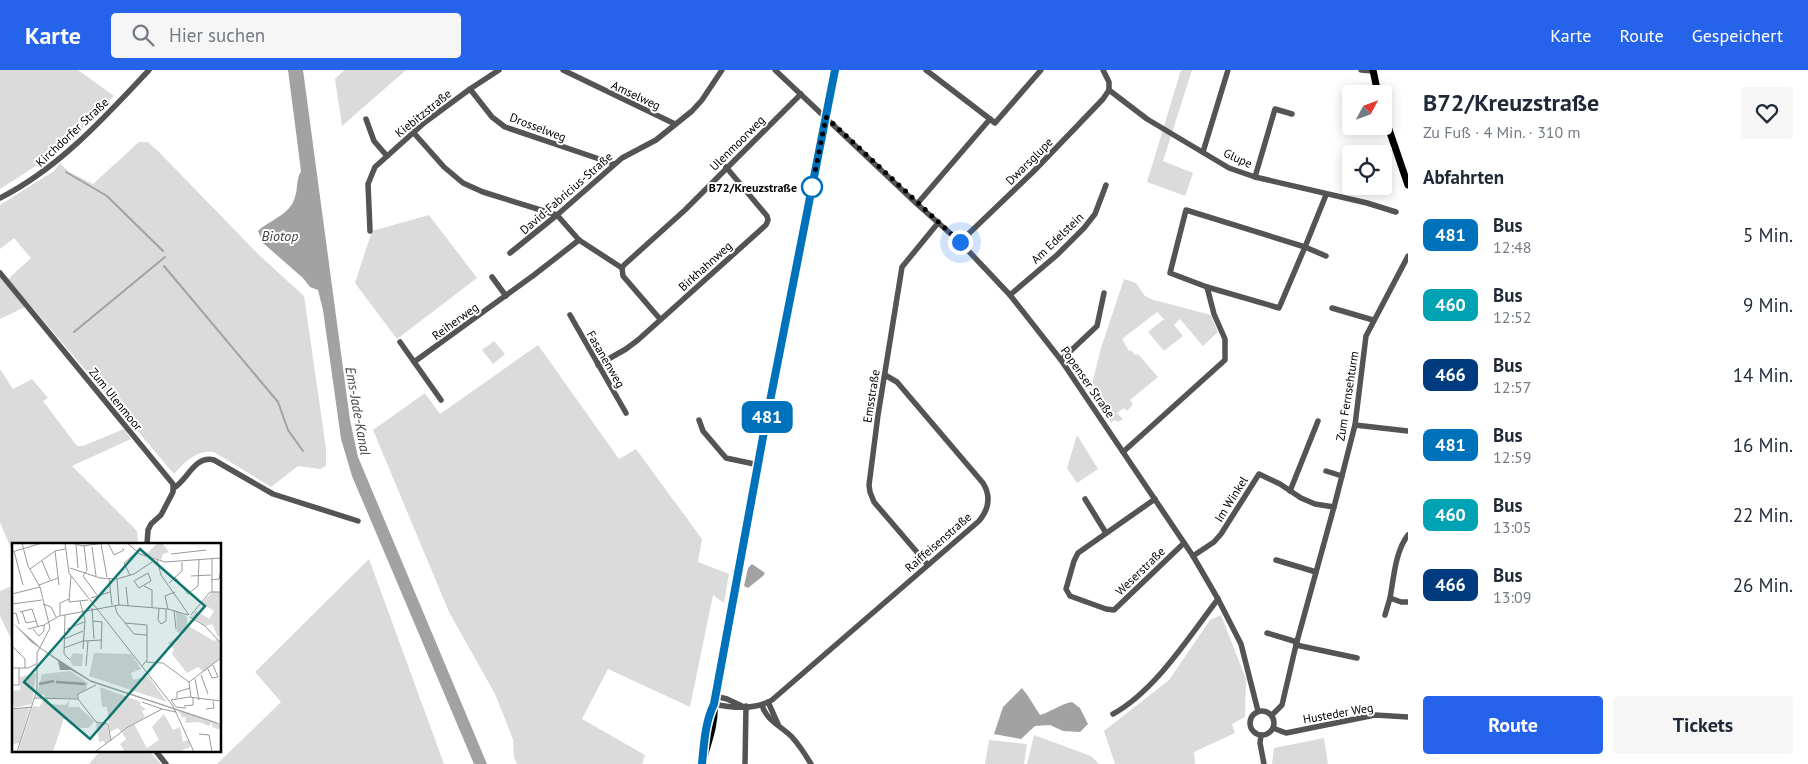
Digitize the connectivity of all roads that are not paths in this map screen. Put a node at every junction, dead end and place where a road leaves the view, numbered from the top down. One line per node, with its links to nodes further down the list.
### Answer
1 (149, 70): 32 (street, Kirchdorfer Straße)
2 (499, 70): 14 (street, Kiebitzstraße)
3 (562, 70): 21 (street, Amselweg)
4 (722, 70): 21 (street, David-Fabricius-Straße)
5 (775, 70): 16 (street, Popenser Straße)
6 (835, 70): 18 (main road)
7 (926, 70): 20 (street)
8 (1041, 70): 20 (street)
9 (1103, 70): 15 (street)
10 (1228, 70): 24 (street)
11 (1361, 70): 12 (street)
12 (1373, 70): 13 (main road)
13 (1376, 85)
14 (470, 88): 22 (street, Kiebitzstraße); 26 (street, Drosselweg)
15 (1109, 90): 24 (street, Glupe); 39 (street, Dwarsglupe)
16 (801, 94): 18 (street, Popenser Straße); 27 (street, Ulenmoorweg)
17 (1292, 114): 28 (street)
18 (826, 117): 33 (street, Popenser Straße); 67 (main road)
19 (366, 119): 25 (street)
20 (990, 119): 33 (street)
21 (674, 124): 26 (street, David-Fabricius-Straße)
22 (413, 132): 25 (street, Kiebitzstraße); 35 (street)
23 (1391, 135): 30 (main road)
24 (1202, 152): 28 (street, Glupe)
25 (387, 156): 37 (street, Kiebitzstraße)
26 (614, 164): 35 (street, David-Fabricius-Straße)
27 (726, 168): 44 (street, Ulenmoorweg); 53 (street, Birkhahnweg)
28 (1255, 177): 31 (street, Glupe)
29 (1106, 185): 49 (street, Am Edelstein)
30 (1408, 185)
31 (1326, 195): 34 (street, Glupe); 40 (street)
32 (0, 198)
33 (917, 204): 36 (street, Popenser Straße)
34 (1396, 212)
35 (557, 215): 38 (street); 41 (street, David-Fabricius-Straße)
36 (938, 223): 39 (street, Popenser Straße); 59 (street, Emsstraße)
37 (370, 231)
38 (579, 240): 44 (street); 50 (street, Reiherweg)
39 (960, 242): 49 (street, Popenser Straße)
40 (1306, 247): 42 (street); 47 (street); 47 (street)
41 (510, 253)
42 (1326, 256)
43 (1408, 256): 54 (street, Zum Fernsehturm)
44 (622, 268): 53 (street)
45 (0, 273): 70 (street, Zum Ulenmoor)
46 (492, 277): 50 (street)
47 (1207, 287): 66 (street)
48 (1104, 293): 56 (street)
49 (1010, 295): 56 (street, Popenser Straße)
50 (506, 296): 57 (street, Reiherweg)
51 (1332, 308): 54 (street)
52 (570, 315): 58 (street, Fasanenweg)
53 (660, 319): 58 (street, Birkhahnweg)
54 (1373, 320): 64 (street, Zum Fernsehturm)
55 (400, 342): 57 (street)
56 (1061, 360): 66 (street, Popenser Straße)
57 (414, 362): 60 (street)
58 (598, 365): 61 (street, Fasanenweg)
59 (885, 375): 82 (street, Emsstraße); 82 (street, Raiffeisenstraße)
60 (441, 400)
61 (626, 413)
62 (699, 420): 67 (street)
63 (1318, 421): 71 (street)
64 (1355, 425): 65 (street); 69 (street, Zum Fernsehturm)
65 (1408, 431)
66 (1124, 452): 73 (street, Popenser Straße)
67 (759, 465): 91 (main road)
68 (1326, 471): 69 (street)
69 (1342, 476): 74 (street, Zum Fernsehturm)
70 (174, 488): 75 (street); 78 (street)
71 (1290, 491): 74 (street, Im Winkel); 80 (street, Im Winkel)
72 (1085, 499): 76 (street)
73 (1155, 499): 76 (street, Weserstraße); 79 (street, Popenser Straße)
74 (1334, 507): 83 (street, Zum Fernsehturm)
75 (358, 521)
76 (1106, 533): 79 (street, Weserstraße)
77 (1408, 535): 84 (street)
78 (147, 543)
79 (1184, 543): 80 (street, Popenser Straße)
80 (1193, 556): 85 (street, Popenser Straße)
81 (1276, 560): 83 (street)
82 (928, 565): 92 (street, Raiffeisenstraße)
83 (1316, 572): 89 (street, Zum Fernsehturm)
84 (1390, 598): 86 (street); 87 (street)
85 (1218, 599): 94 (street, Popenser Straße); 95 (street)
86 (1408, 602)
87 (1385, 615)
88 (1267, 633): 89 (street)
89 (1297, 644): 90 (street); 96 (street, Zum Fernsehturm)
90 (1357, 658)
91 (714, 700): 93 (street); 102 (main road)
92 (765, 703): 93 (street); 104 (street)
93 (744, 706): 103 (street)
94 (1258, 711): 96 (street); 99 (street)
95 (1113, 714)
96 (1272, 715): 98 (street)
97 (1408, 717): 98 (street, Husteder Weg)
98 (1273, 728): 99 (street)
99 (1261, 735): 105 (street)
100 (157, 752): 101 (street)
101 (166, 764)
102 (702, 764)
103 (746, 764)
104 (811, 764)
105 (1264, 764)

